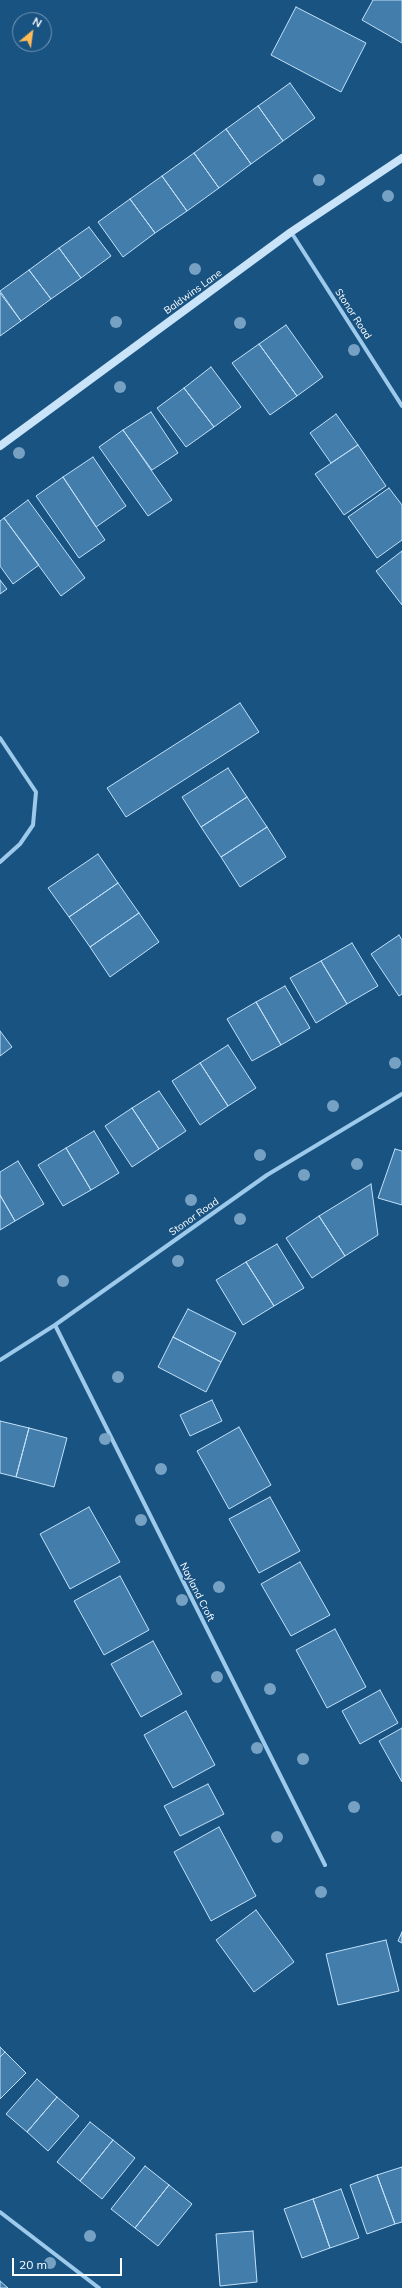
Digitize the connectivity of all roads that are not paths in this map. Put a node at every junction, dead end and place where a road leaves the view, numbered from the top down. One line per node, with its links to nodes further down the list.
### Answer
1 (402, 158): 2 (street, Baldwins Lane)
2 (291, 232): 3 (street, Stonor Road); 4 (street, Baldwins Lane)
3 (402, 406)
4 (0, 446)
5 (0, 738): 6 (street)
6 (0, 862)
7 (402, 1094): 8 (street, Stonor Road)
8 (55, 1325): 9 (street, Stonor Road); 10 (street, Nayland Croft)
9 (0, 1360)
10 (325, 1865)
11 (0, 2212): 12 (street)
12 (99, 2288)

